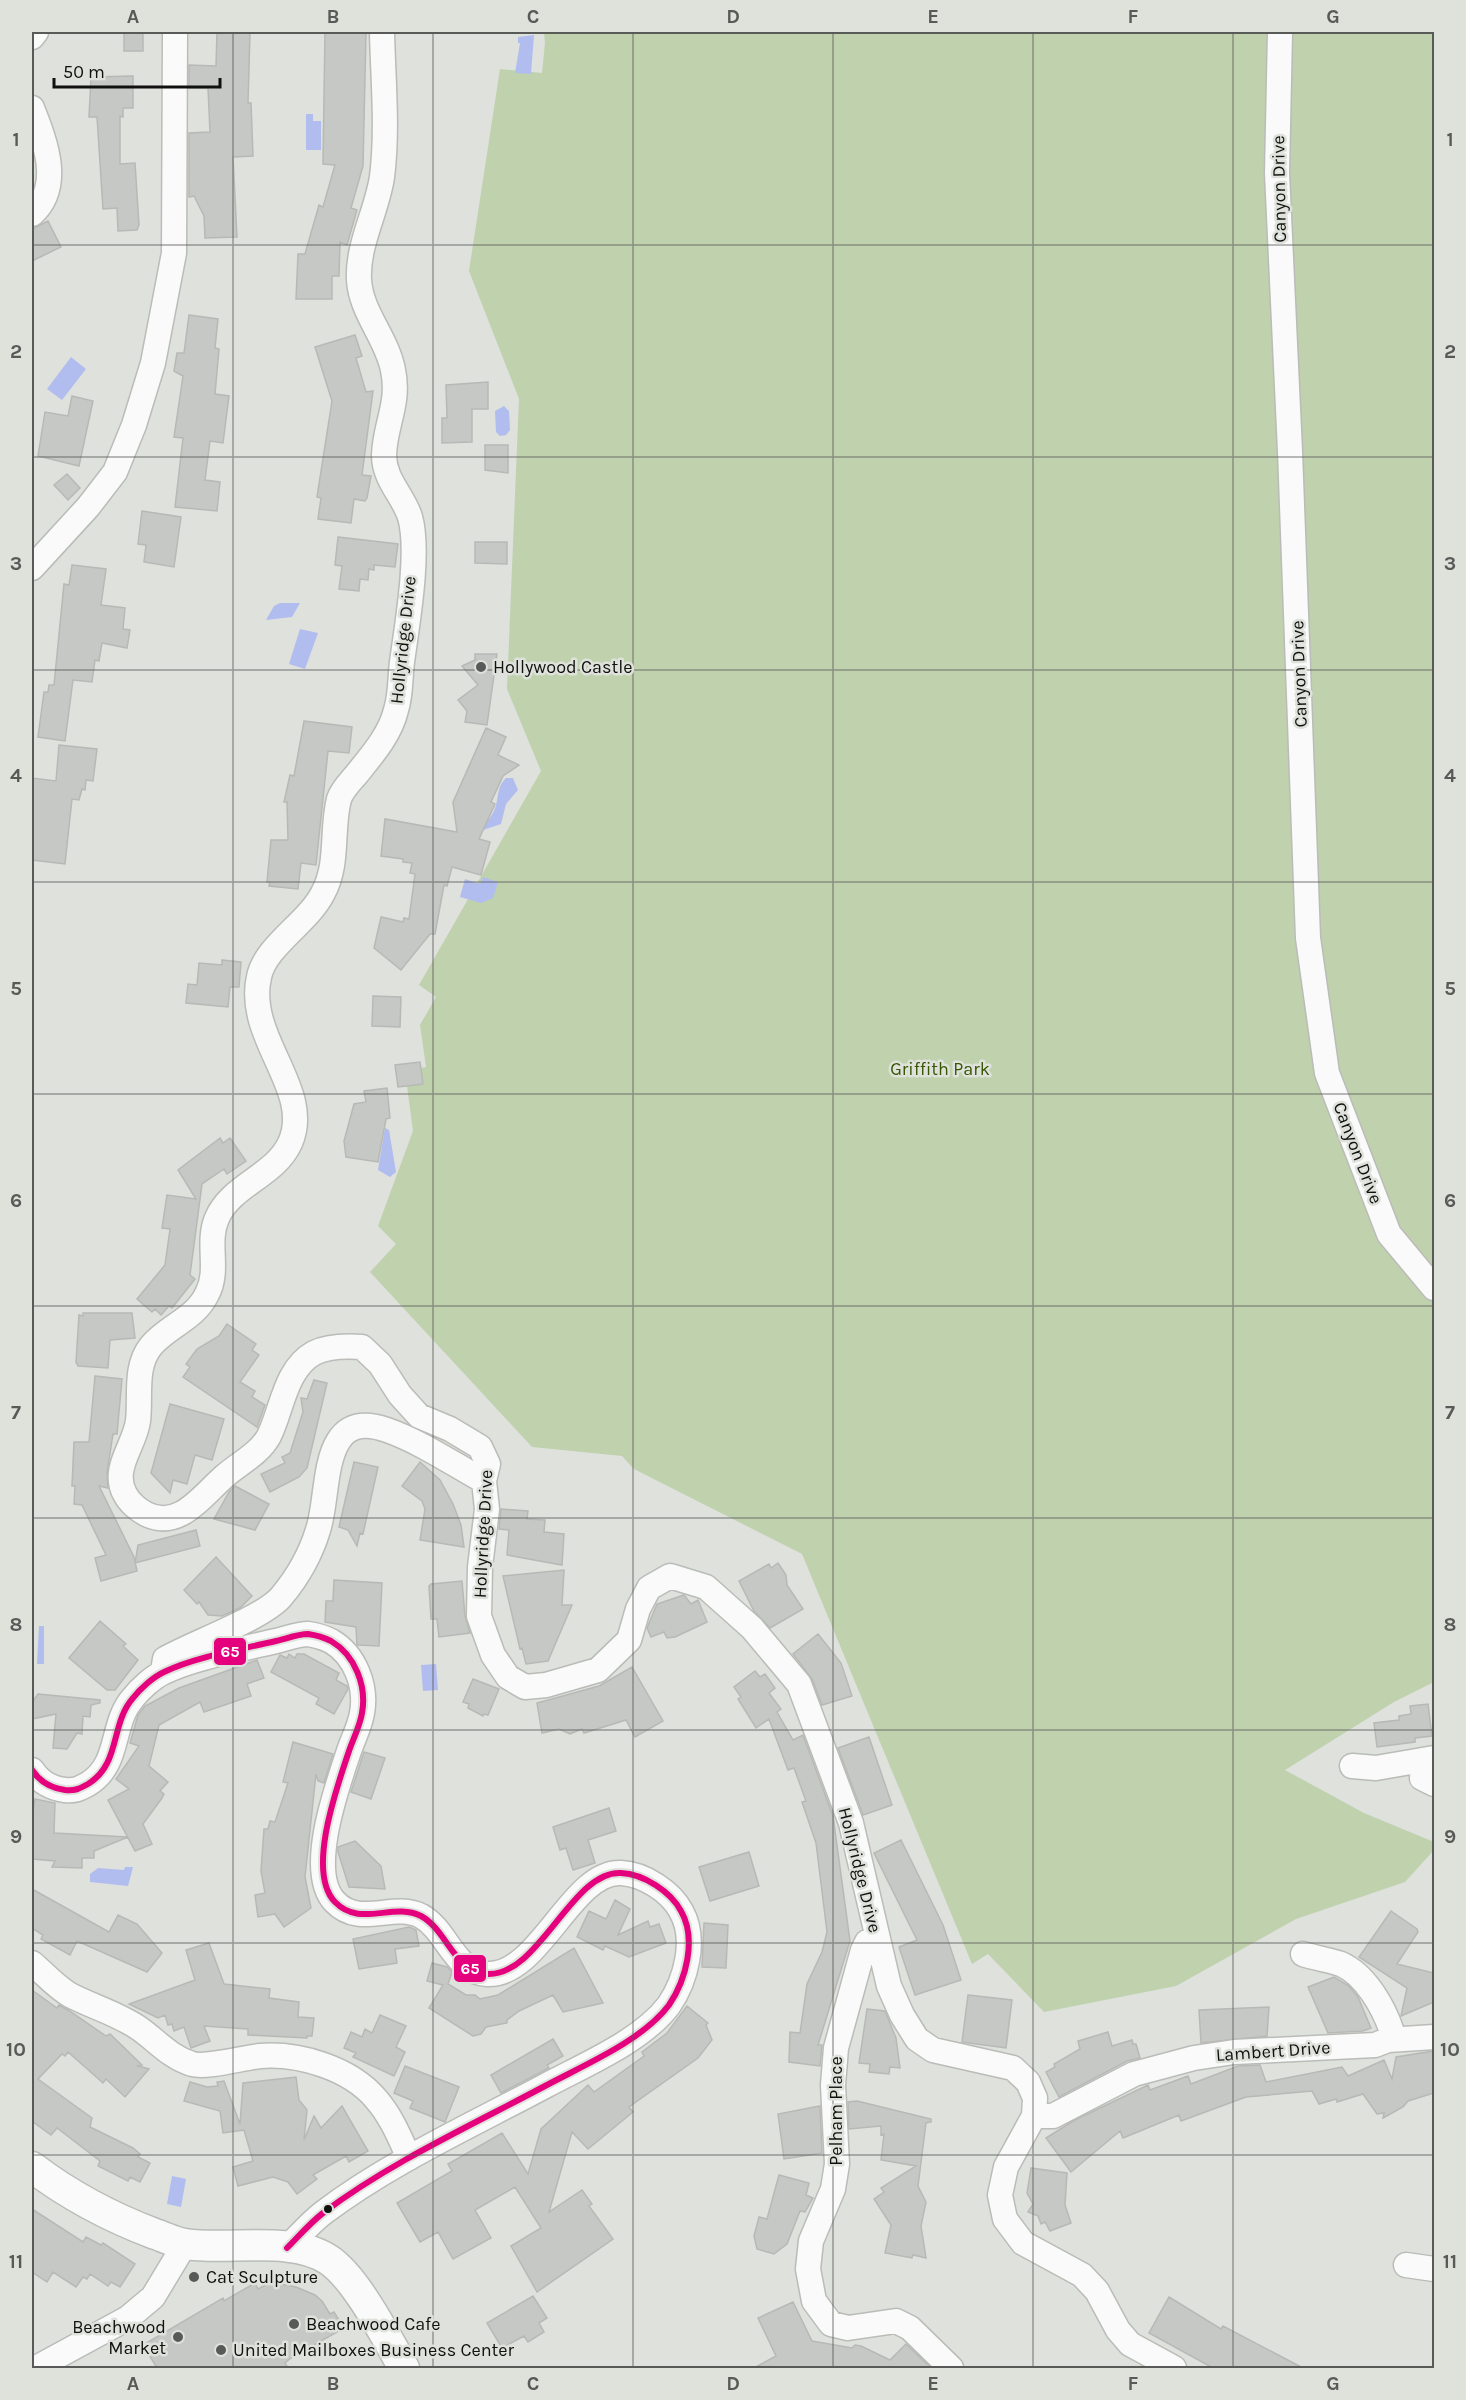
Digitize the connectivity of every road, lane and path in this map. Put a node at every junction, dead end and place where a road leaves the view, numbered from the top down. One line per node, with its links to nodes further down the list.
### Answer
1 (36, 32): 5 (street)
2 (175, 32): 8 (street)
3 (382, 32): 10 (street, Hollyridge Drive)
4 (1280, 32): 9 (street, Canyon Drive)
5 (32, 37)
6 (32, 108): 7 (street)
7 (32, 214)
8 (32, 568)
9 (1434, 1288)
10 (484, 1481): 11 (street); 16 (street, Hollyridge Drive)
11 (163, 1672): 14 (street); 22 (street)
12 (1433, 1758): 13 (street); 15 (street)
13 (1352, 1766)
14 (32, 1770)
15 (1434, 1784)
16 (876, 1937): 21 (street, Hollyridge Drive); 30 (street, Pelham Place)
17 (1303, 1954): 20 (street)
18 (32, 1963): 22 (street)
19 (1434, 2037): 20 (street, Lambert Drive)
20 (1388, 2040): 21 (street, Lambert Drive)
21 (1035, 2116): 31 (street)
22 (409, 2158): 25 (street)
23 (32, 2167): 24 (street)
24 (185, 2244): 25 (street); 28 (street)
25 (287, 2248): 29 (street)
26 (1406, 2265): 27 (street)
27 (1434, 2269)
28 (36, 2368)
29 (404, 2368)
30 (951, 2368)
31 (1174, 2368)

